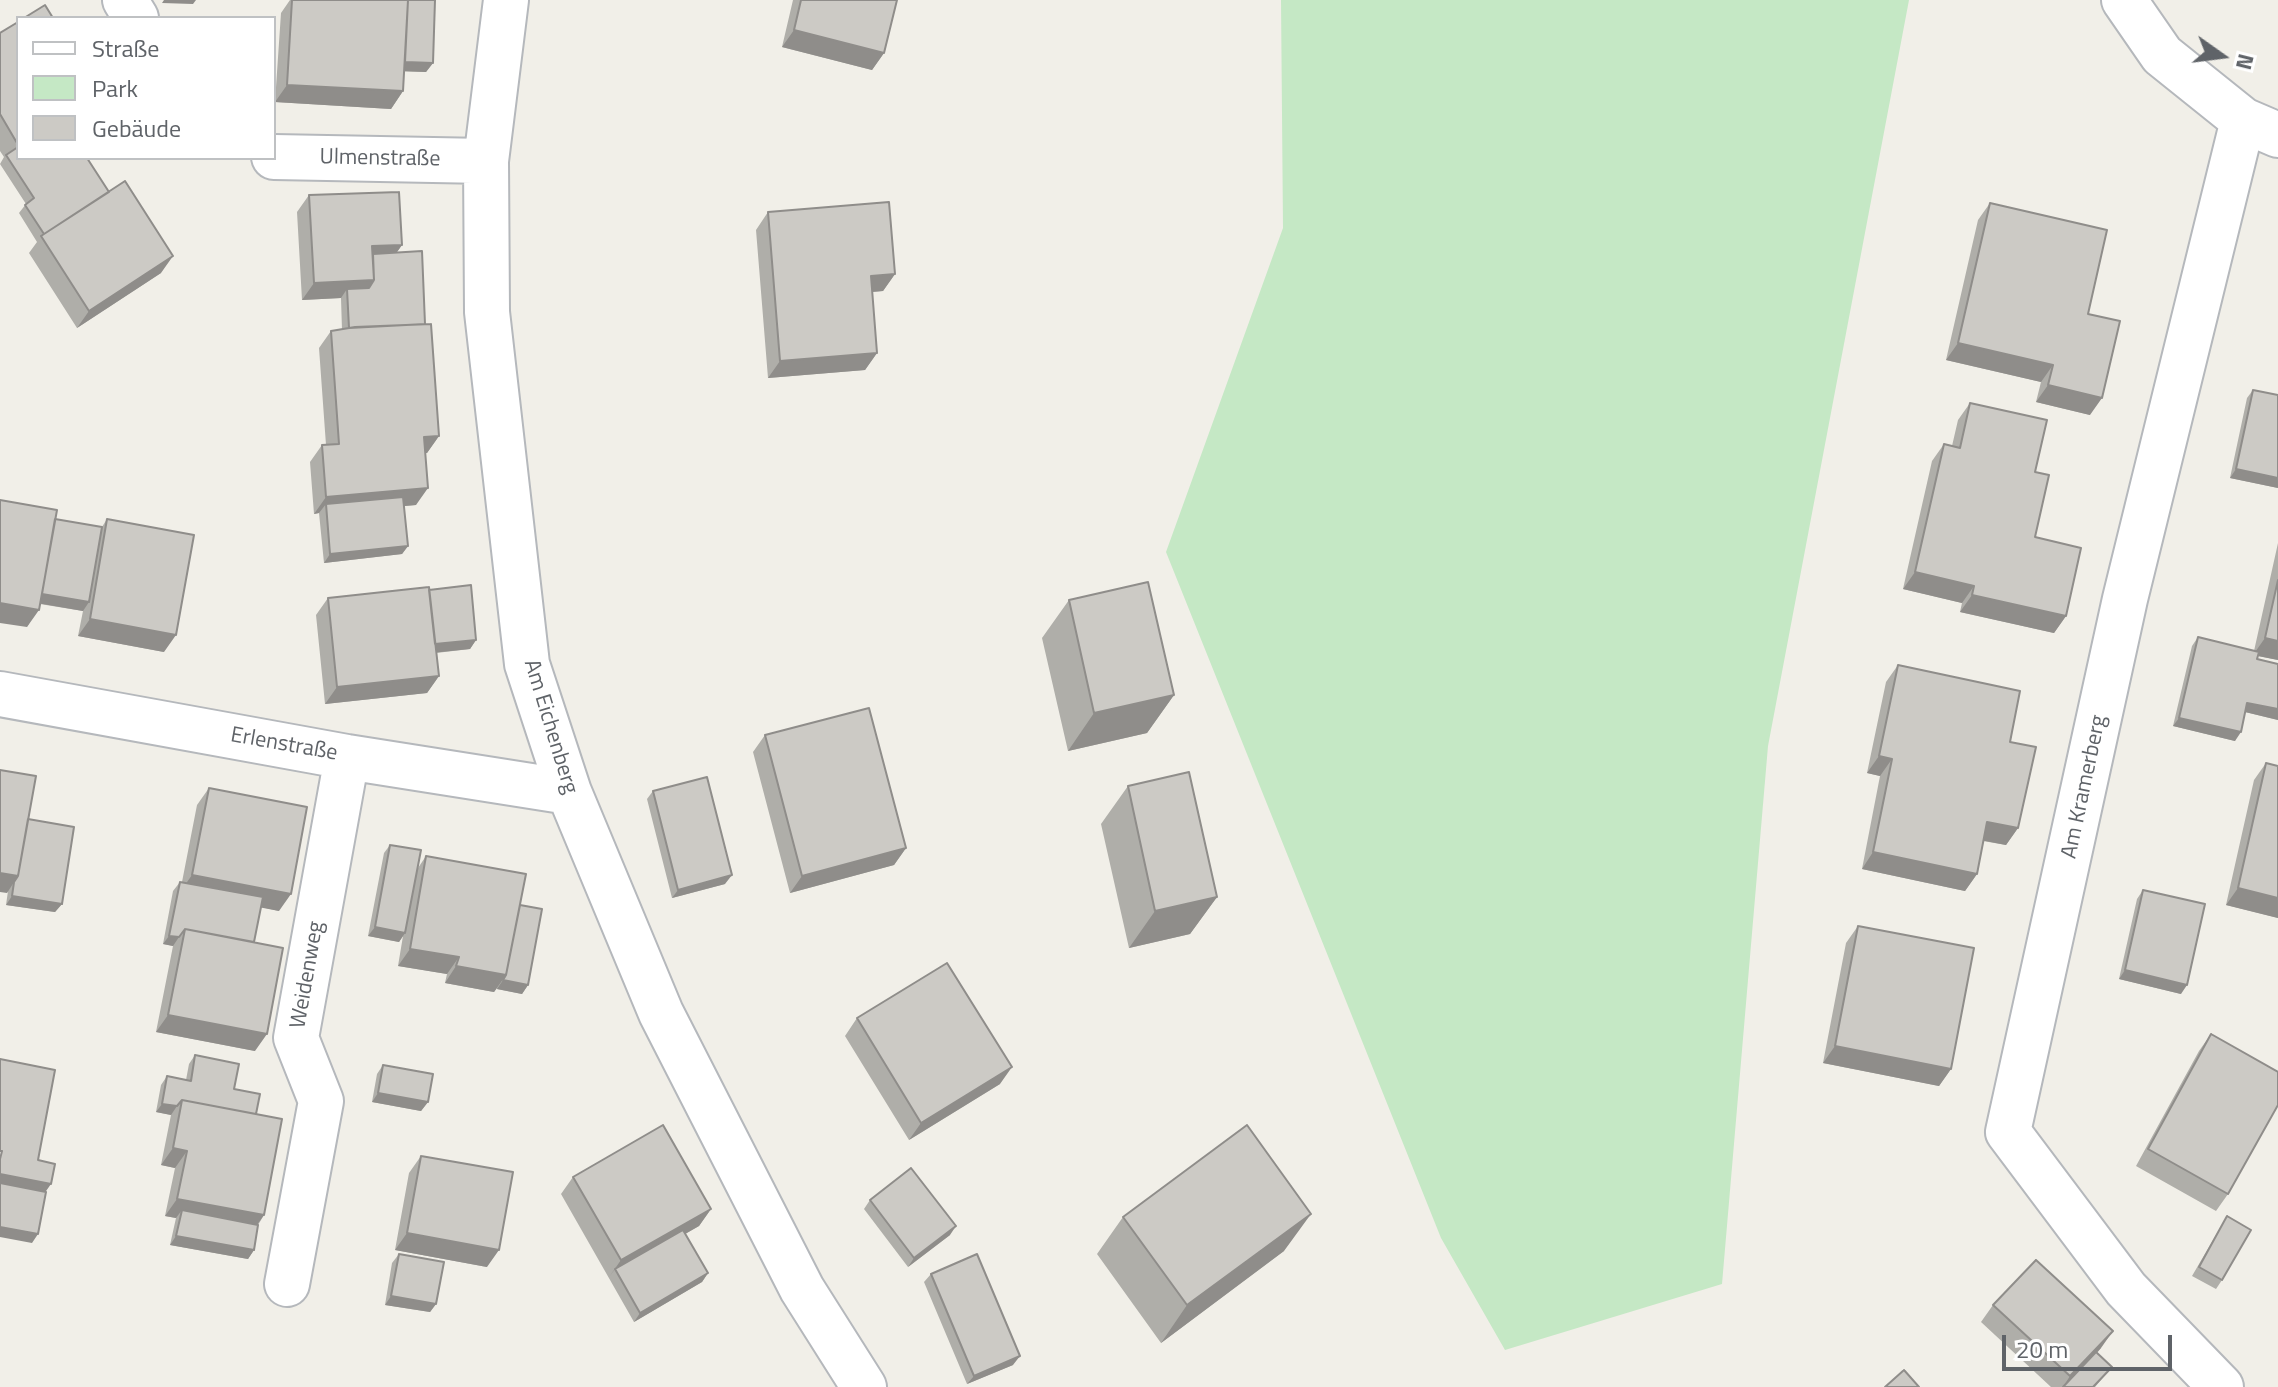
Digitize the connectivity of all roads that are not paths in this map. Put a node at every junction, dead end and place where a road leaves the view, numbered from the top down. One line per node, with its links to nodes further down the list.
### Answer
1 (506, 0): 5 (street, Am Eichenberg)
2 (2124, 0): 3 (street)
3 (2260, 128): 11 (street, Am Kramerberg)
4 (276, 157): 5 (street, Ulmenstraße)
5 (486, 161): 8 (street, Am Eichenberg)
6 (0, 694): 7 (street, Erlenstraße)
7 (347, 757): 8 (street, Erlenstraße); 9 (street, Weidenweg)
8 (569, 792): 10 (street, Am Eichenberg)
9 (287, 1284)
10 (864, 1387)
11 (2221, 1387)

